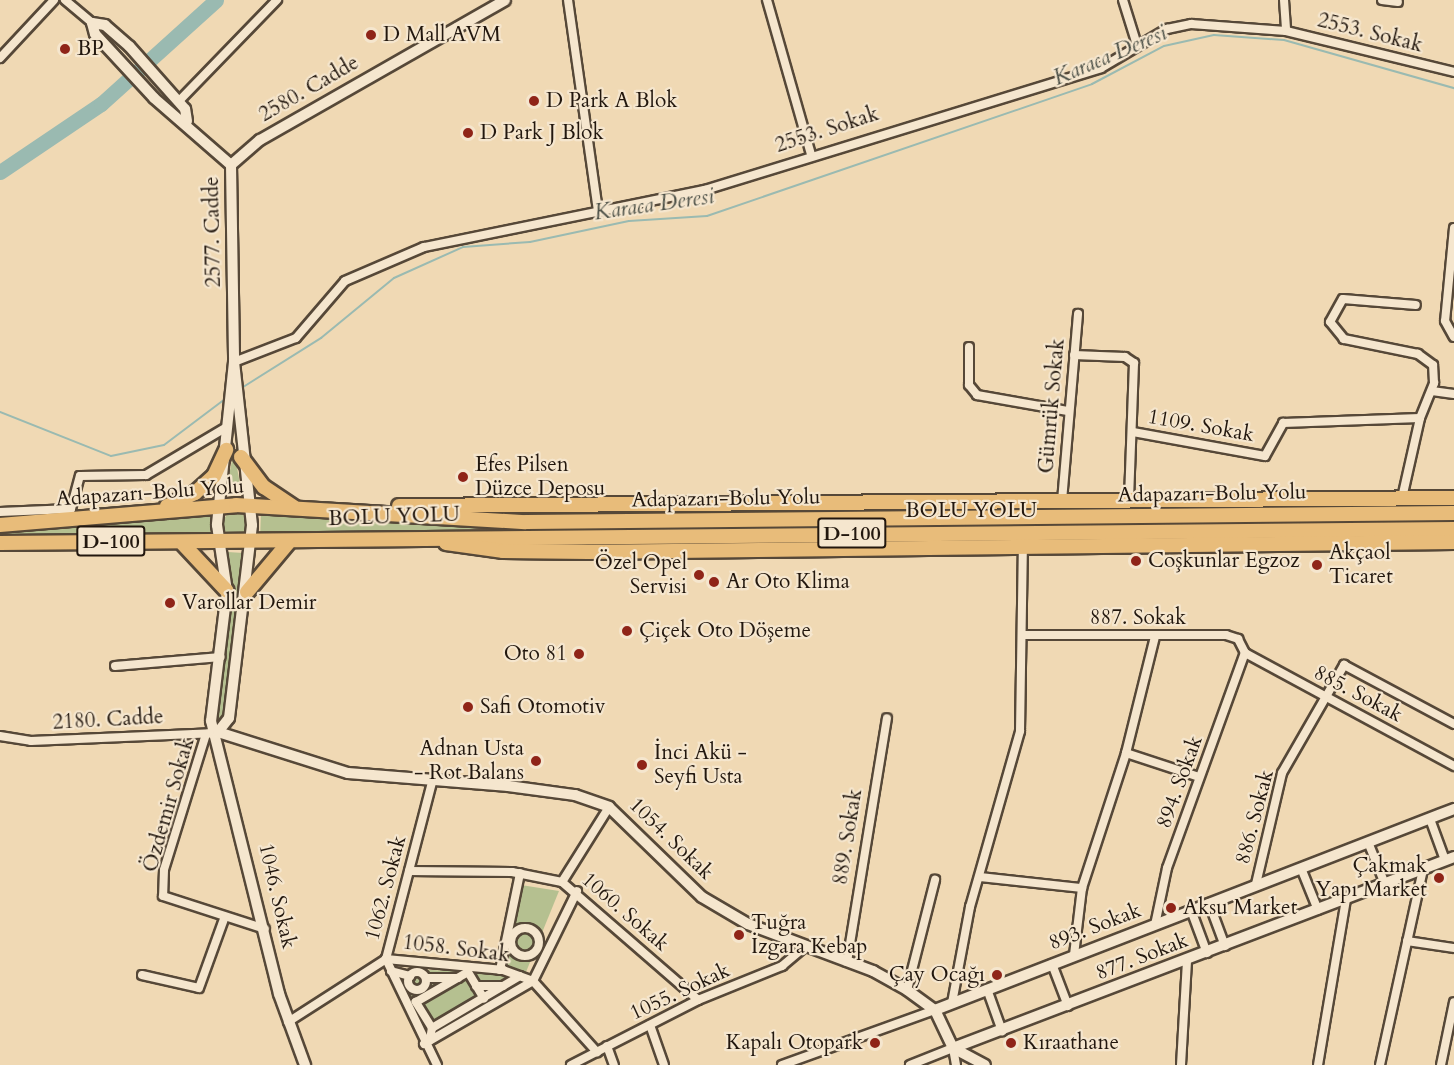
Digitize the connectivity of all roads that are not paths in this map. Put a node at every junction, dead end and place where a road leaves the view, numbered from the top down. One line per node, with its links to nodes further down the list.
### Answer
1 (54, 0): 14 (street)
2 (65, 0): 11 (street)
3 (277, 0): 16 (street)
4 (505, 0): 19 (street, 2580. Cadde)
5 (567, 0): 20 (street)
6 (768, 0): 18 (street)
7 (1123, 0): 13 (street)
8 (1284, 0): 12 (street)
9 (1382, 0): 10 (street)
10 (1398, 2)
11 (92, 23): 16 (street); 17 (street, 2577. Cadde)
12 (1286, 31): 13 (street, 2553. Sokak); 15 (street, 2553. Sokak)
13 (1137, 45): 18 (street, 2553. Sokak)
14 (0, 58)
15 (1454, 72)
16 (178, 101): 17 (street)
17 (186, 121): 19 (street, 2577. Cadde)
18 (811, 154): 20 (street, 2553. Sokak)
19 (231, 165): 28 (street, 2577. Cadde)
20 (598, 212): 28 (street, 2553. Sokak)
21 (1454, 228): 22 (street)
22 (1452, 258): 25 (street)
23 (1416, 304): 29 (street)
24 (1078, 314): 27 (street, Gümrük Sokak)
25 (1454, 337)
26 (969, 347): 31 (street)
27 (1074, 355): 31 (street, Gümrük Sokak); 34 (street)
28 (235, 371): 33 (street, 1046. Sokak); 36 (street)
29 (1432, 392): 30 (street); 32 (street)
30 (1454, 394)
31 (1068, 411): 40 (street, Gümrük Sokak)
32 (1420, 418): 34 (street, 1109. Sokak); 37 (street)
33 (229, 423): 35 (street, 1046. Sokak); 46 (street)
34 (1132, 432): 39 (street)
35 (226, 450): 41 (street, 1046. Sokak); 44 (highway)
36 (241, 457): 42 (street); 43 (highway)
37 (1402, 498): 38 (highway); 39 (highway)
38 (1454, 498)
39 (1129, 500): 40 (highway)
40 (1062, 501): 45 (highway)
41 (219, 506): 42 (highway, Adapazarı-Bolu Yolu / D-100); 44 (highway, Adapazarı-Bolu Yolu / D-100); 55 (street, 1046. Sokak)
42 (250, 506): 43 (highway, Adapazarı-Bolu Yolu / D-100); 56 (street)
43 (296, 508): 45 (highway, Adapazarı-Bolu Yolu / D-100)
44 (161, 509): 48 (highway, Adapazarı-Bolu Yolu / D-100)
45 (349, 511): 47 (highway, Adapazarı-Bolu Yolu / D-100)
46 (0, 513)
47 (1454, 513)
48 (0, 525)
49 (1454, 529): 50 (highway, BOLU YOLU / D-100)
50 (403, 536): 53 (highway, BOLU YOLU / D-100); 57 (highway)
51 (1454, 542): 57 (highway)
52 (0, 543): 54 (highway, D-100)
53 (288, 543): 56 (highway, BOLU YOLU / D-100); 59 (highway)
54 (183, 544): 55 (highway, D-100); 58 (highway)
55 (221, 544): 56 (highway, D-100); 58 (street, 1046. Sokak)
56 (243, 544): 59 (street)
57 (1023, 546): 60 (street)
58 (227, 591): 63 (street, 1046. Sokak)
59 (247, 592): 68 (street)
60 (1022, 635): 61 (street, 887. Sokak); 83 (street)
61 (1155, 637): 62 (street, 887. Sokak); 70 (street)
62 (1245, 653): 65 (street, 885. Sokak); 72 (street, 894. Sokak)
63 (221, 657): 64 (street); 68 (street, 1046. Sokak)
64 (115, 666)
65 (1327, 697): 67 (street, 886. Sokak); 71 (street, 885. Sokak); 86 (street, 886. Sokak)
66 (887, 718): 108 (street, 889. Sokak)
67 (1454, 724)
68 (218, 732): 69 (street, 2180. Cadde); 73 (street, 1054. Sokak); 94 (street, Özdemir Sokak); 96 (street, 1046. Sokak)
69 (0, 736)
70 (1126, 753): 72 (street); 88 (street)
71 (1454, 766)
72 (1199, 777): 95 (street, 894. Sokak)
73 (432, 783): 74 (street, 1054. Sokak); 81 (street, 1062. Sokak)
74 (609, 807): 85 (street); 102 (street, 1054. Sokak)
75 (1454, 809): 76 (street, 893. Sokak)
76 (1430, 819): 77 (street, 893. Sokak); 78 (street)
77 (1368, 842): 79 (street, 893. Sokak); 87 (street)
78 (1449, 859): 80 (street, 877. Sokak)
79 (1301, 868): 86 (street, 893. Sokak); 93 (street)
80 (1423, 870): 87 (street, 877. Sokak); 98 (street)
81 (409, 871): 82 (street, 1060. Sokak); 106 (street, 1062. Sokak)
82 (520, 873): 85 (street, 1060. Sokak); 97 (street)
83 (980, 877): 88 (street); 127 (street)
84 (935, 880): 122 (street)
85 (562, 882): 89 (street, 1060. Sokak)
86 (1256, 884): 91 (street, 893. Sokak)
87 (1385, 884): 90 (street, 877. Sokak)
88 (1082, 888): 105 (street)
89 (577, 891): 103 (street); 125 (street, 1060. Sokak)
90 (1346, 900): 93 (street, 877. Sokak); 148 (street)
91 (1209, 903): 92 (street, 893. Sokak); 100 (street)
92 (1191, 910): 95 (street, 893. Sokak); 104 (street)
93 (1318, 910): 100 (street, 877. Sokak)
94 (224, 919): 96 (street); 113 (street)
95 (1155, 925): 105 (street, 893. Sokak)
96 (265, 929): 130 (street, 1046. Sokak)
97 (508, 938): 99 (street); 99 (street); 110 (street)
98 (1407, 941): 101 (street); 149 (street)
99 (538, 946): 103 (street)
100 (1225, 946): 104 (street, 877. Sokak)
101 (1454, 948)
102 (802, 949): 108 (street, 1054. Sokak); 125 (street, 1055. Sokak)
103 (548, 951): 118 (street)
104 (1207, 953): 107 (street, 877. Sokak)
105 (1074, 955): 109 (street, 893. Sokak)
106 (386, 959): 111 (street, 1058. Sokak); 112 (street); 130 (street, 1062. Sokak)
107 (1187, 960): 128 (street, 877. Sokak); 147 (street)
108 (847, 962): 122 (street, 1054. Sokak)
109 (1052, 964): 121 (street, 893. Sokak); 128 (street)
110 (500, 969): 111 (street, 1058. Sokak); 115 (street, 1058. Sokak)
111 (468, 970): 117 (street); 119 (street)
112 (391, 971): 114 (street); 134 (street)
113 (142, 975)
114 (410, 976): 116 (street); 123 (street)
115 (520, 976): 118 (street, 1058. Sokak); 120 (street)
116 (426, 978): 117 (street); 123 (street)
117 (458, 978): 123 (street)
118 (533, 981): 134 (street); 137 (street, 1058. Sokak)
119 (476, 986): 120 (street); 124 (street)
120 (506, 987): 124 (street)
121 (987, 989): 127 (street, 893. Sokak); 133 (street)
122 (907, 990): 129 (street, 1054. Sokak)
123 (425, 993): 132 (street)
124 (484, 999): 132 (street)
125 (698, 1000): 131 (street, 1055. Sokak)
126 (1454, 1002): 150 (street)
127 (952, 1003): 129 (street, 893. Sokak)
128 (1068, 1006): 133 (street, 877. Sokak)
129 (935, 1010): 136 (street); 143 (street, 893. Sokak)
130 (288, 1022): 138 (street, 1046. Sokak)
131 (650, 1025): 135 (street, 1055. Sokak); 142 (street)
132 (432, 1028): 134 (street)
133 (1002, 1031): 136 (street, 877. Sokak)
134 (427, 1042): 139 (street)
135 (607, 1046): 137 (street, 1055. Sokak); 141 (street)
136 (952, 1048): 144 (street, 877. Sokak); 145 (street); 146 (street)
137 (597, 1052): 140 (street, 1055. Sokak)
138 (306, 1065)
139 (437, 1065)
140 (571, 1065)
141 (614, 1065)
142 (664, 1065)
143 (782, 1065)
144 (910, 1065)
145 (956, 1065)
146 (985, 1065)
147 (1181, 1065)
148 (1318, 1065)
149 (1380, 1065)
150 (1441, 1065)

